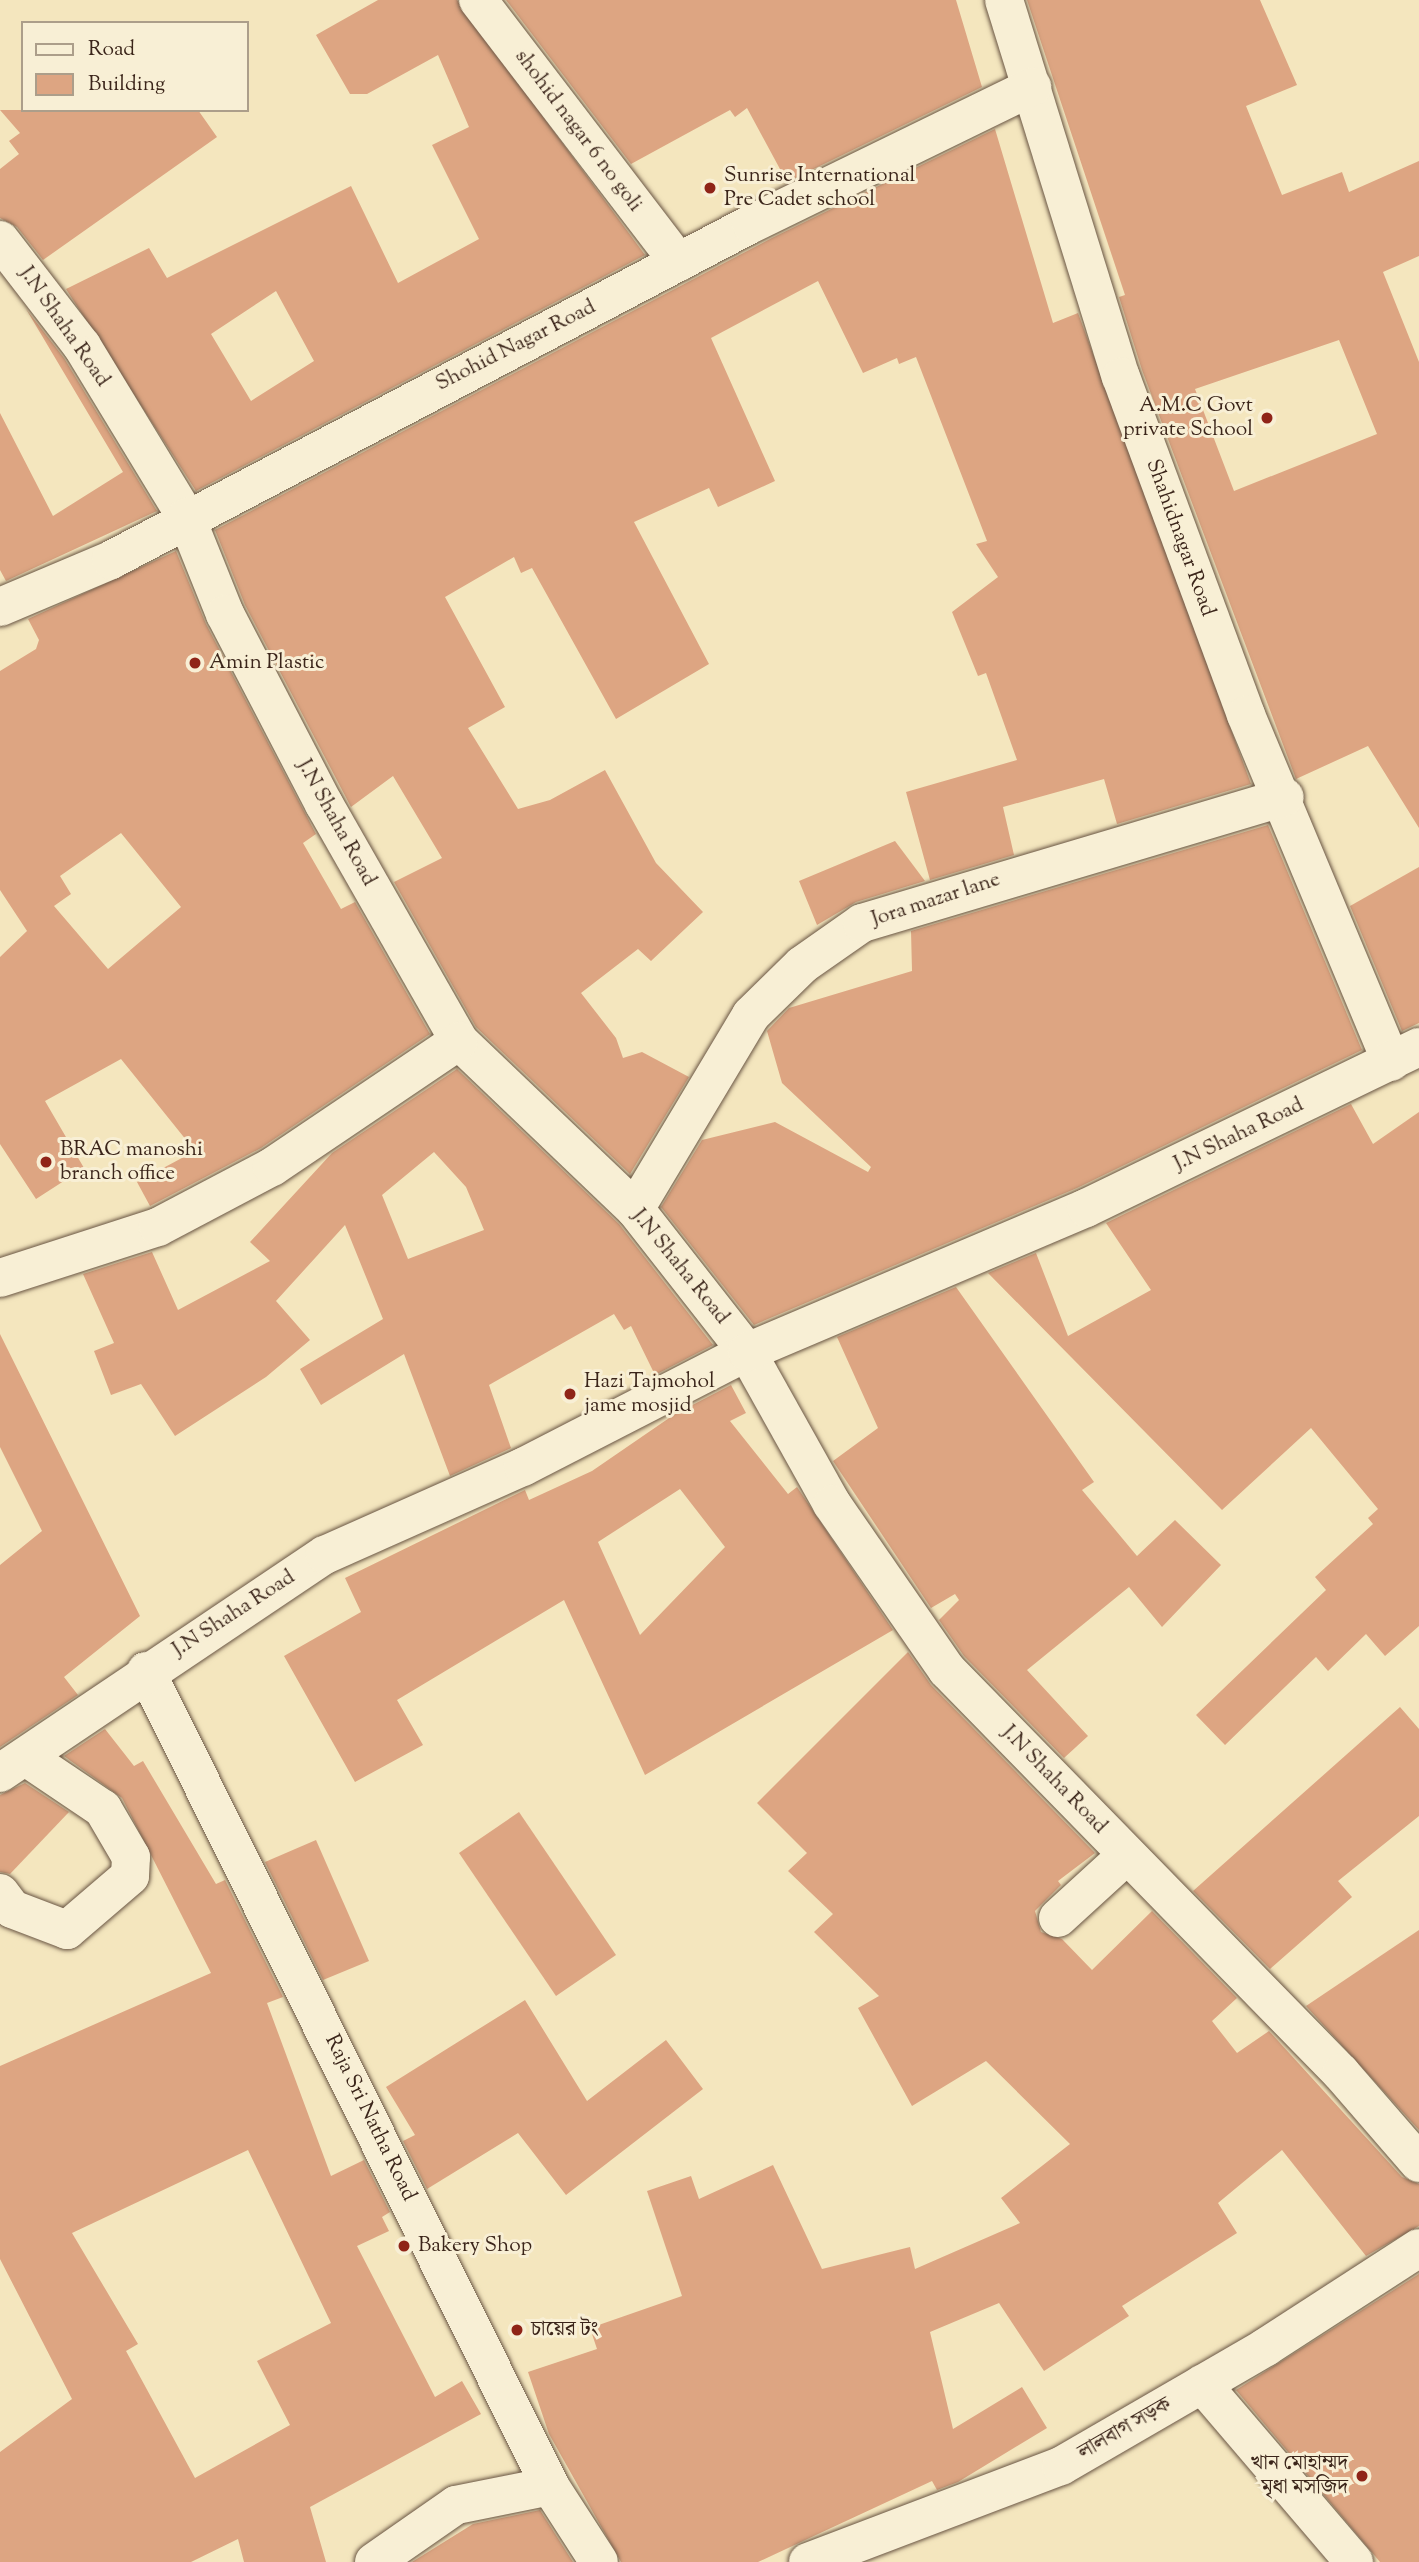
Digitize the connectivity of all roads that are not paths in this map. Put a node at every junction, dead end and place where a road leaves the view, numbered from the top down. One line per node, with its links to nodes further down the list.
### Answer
1 (478, 0): 5 (street, shohid nagar 6 no goli)
2 (1004, 0): 3 (street, Shahidnagar Road)
3 (1032, 87): 5 (street, Shohid Nagar Road); 8 (street, Shahidnagar Road)
4 (0, 240): 6 (street, J.N Shaha Road)
5 (678, 262): 6 (street, Shohid Nagar Road)
6 (186, 517): 7 (street, Shohid Nagar Road); 9 (street, J.N Shaha Road)
7 (0, 607)
8 (1285, 797): 10 (street, Shahidnagar Road); 11 (street, Jora mazar lane)
9 (459, 1041): 11 (street, J.N Shaha Road); 12 (street)
10 (1405, 1055): 13 (street, J.N Shaha Road)
11 (635, 1209): 13 (street, J.N Shaha Road)
12 (0, 1278)
13 (747, 1352): 14 (street, J.N Shaha Road); 16 (street, J.N Shaha Road)
14 (146, 1671): 15 (street, J.N Shaha Road); 22 (street, Raja Sri Natha Road)
15 (13, 1765): 17 (street)
16 (1127, 1856): 18 (street); 19 (street, J.N Shaha Road)
17 (0, 1893)
18 (1058, 1918)
19 (1419, 2163)
20 (1419, 2248): 21 (street, লালবাগ সড়ক)
21 (1202, 2384): 25 (street, লালবাগ সড়ক); 26 (street)
22 (550, 2486): 23 (street); 24 (street, Raja Sri Natha Road)
23 (374, 2562)
24 (599, 2562)
25 (808, 2562)
26 (1354, 2562)

